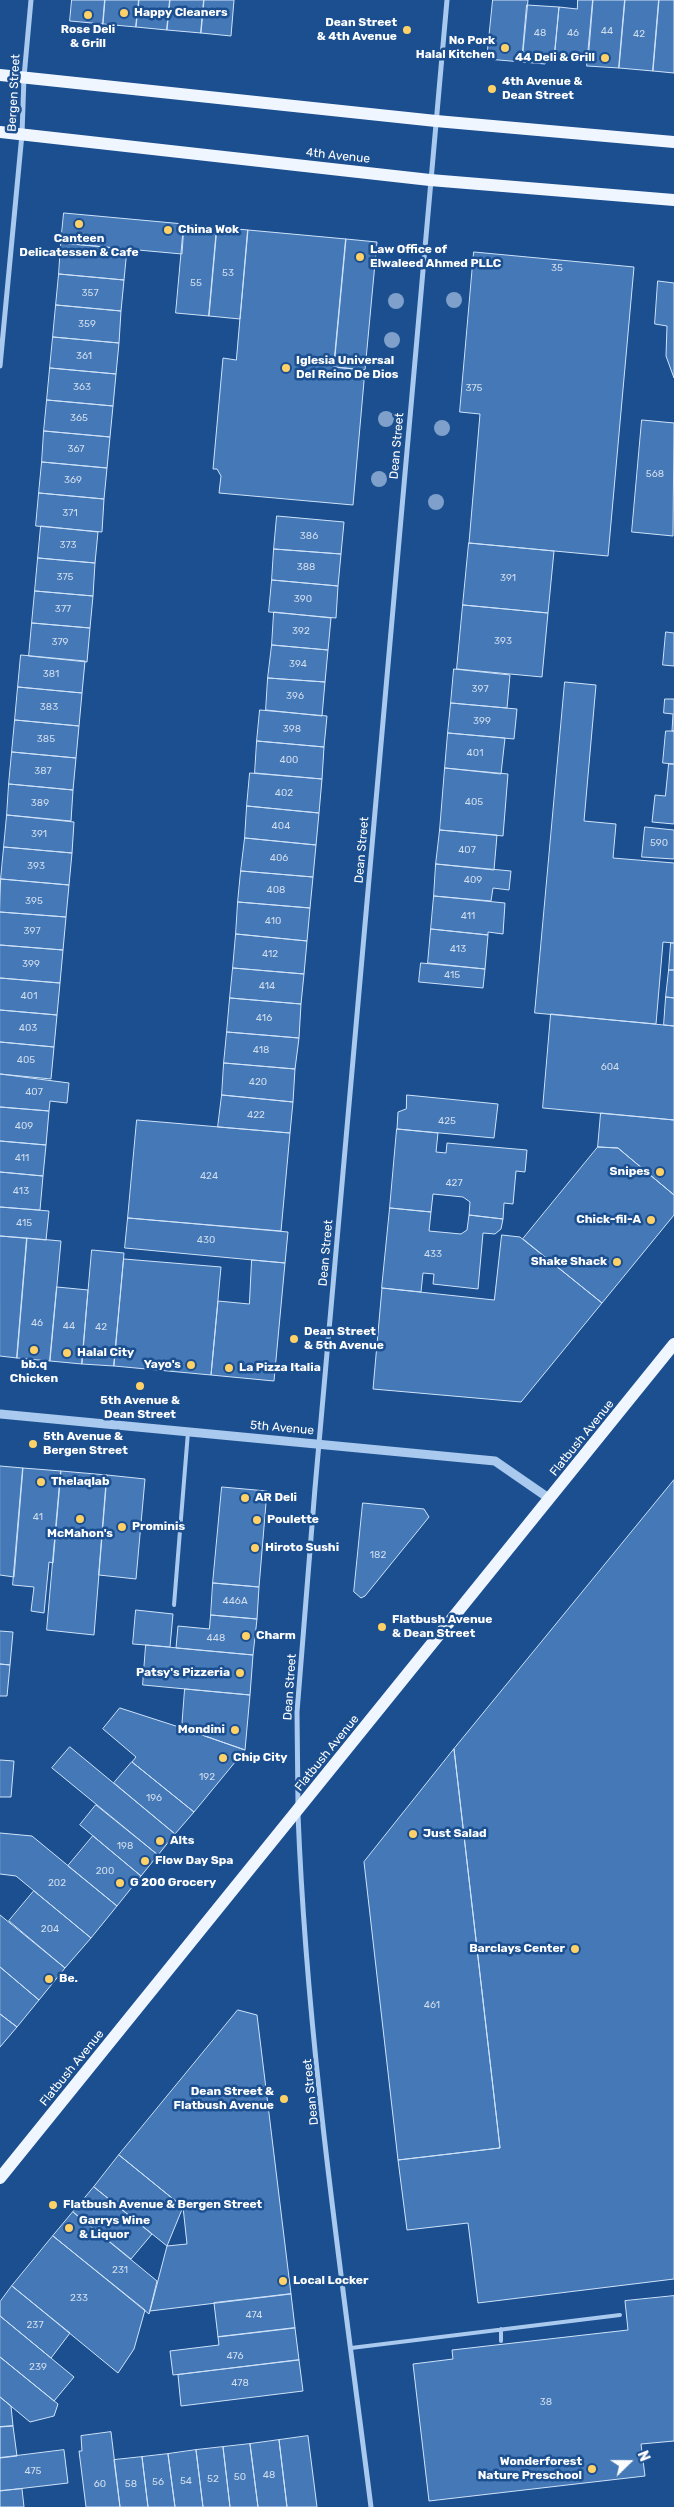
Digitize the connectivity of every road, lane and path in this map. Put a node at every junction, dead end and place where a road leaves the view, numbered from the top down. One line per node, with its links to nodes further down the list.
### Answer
1 (31, 0): 4 (street, Bergen Street)
2 (447, 0): 5 (street, Dean Street)
3 (0, 76): 4 (main road)
4 (24, 77): 5 (main road); 7 (street, Bergen Street)
5 (436, 122): 8 (main road); 9 (street, Dean Street)
6 (0, 132): 7 (main road, 4th Avenue)
7 (22, 134): 9 (main road, 4th Avenue); 11 (street, Bergen Street)
8 (674, 142)
9 (430, 180): 10 (main road, 4th Avenue); 15 (street, Dean Street)
10 (674, 200)
11 (0, 366)
12 (674, 1344): 16 (main road, Flatbush Avenue)
13 (0, 1414): 14 (street, 5th Avenue)
14 (188, 1432): 15 (street, 5th Avenue); 17 (lane)
15 (320, 1444): 16 (street, 5th Avenue); 18 (street, Dean Street)
16 (550, 1499): 18 (main road, Flatbush Avenue)
17 (174, 1605)
18 (298, 1810): 19 (main road, Flatbush Avenue); 23 (street, Dean Street)
19 (0, 2178)
20 (620, 2314): 21 (lane)
21 (501, 2329): 22 (lane); 23 (lane)
22 (502, 2341)
23 (351, 2348): 24 (street, Dean Street)
24 (371, 2507)

